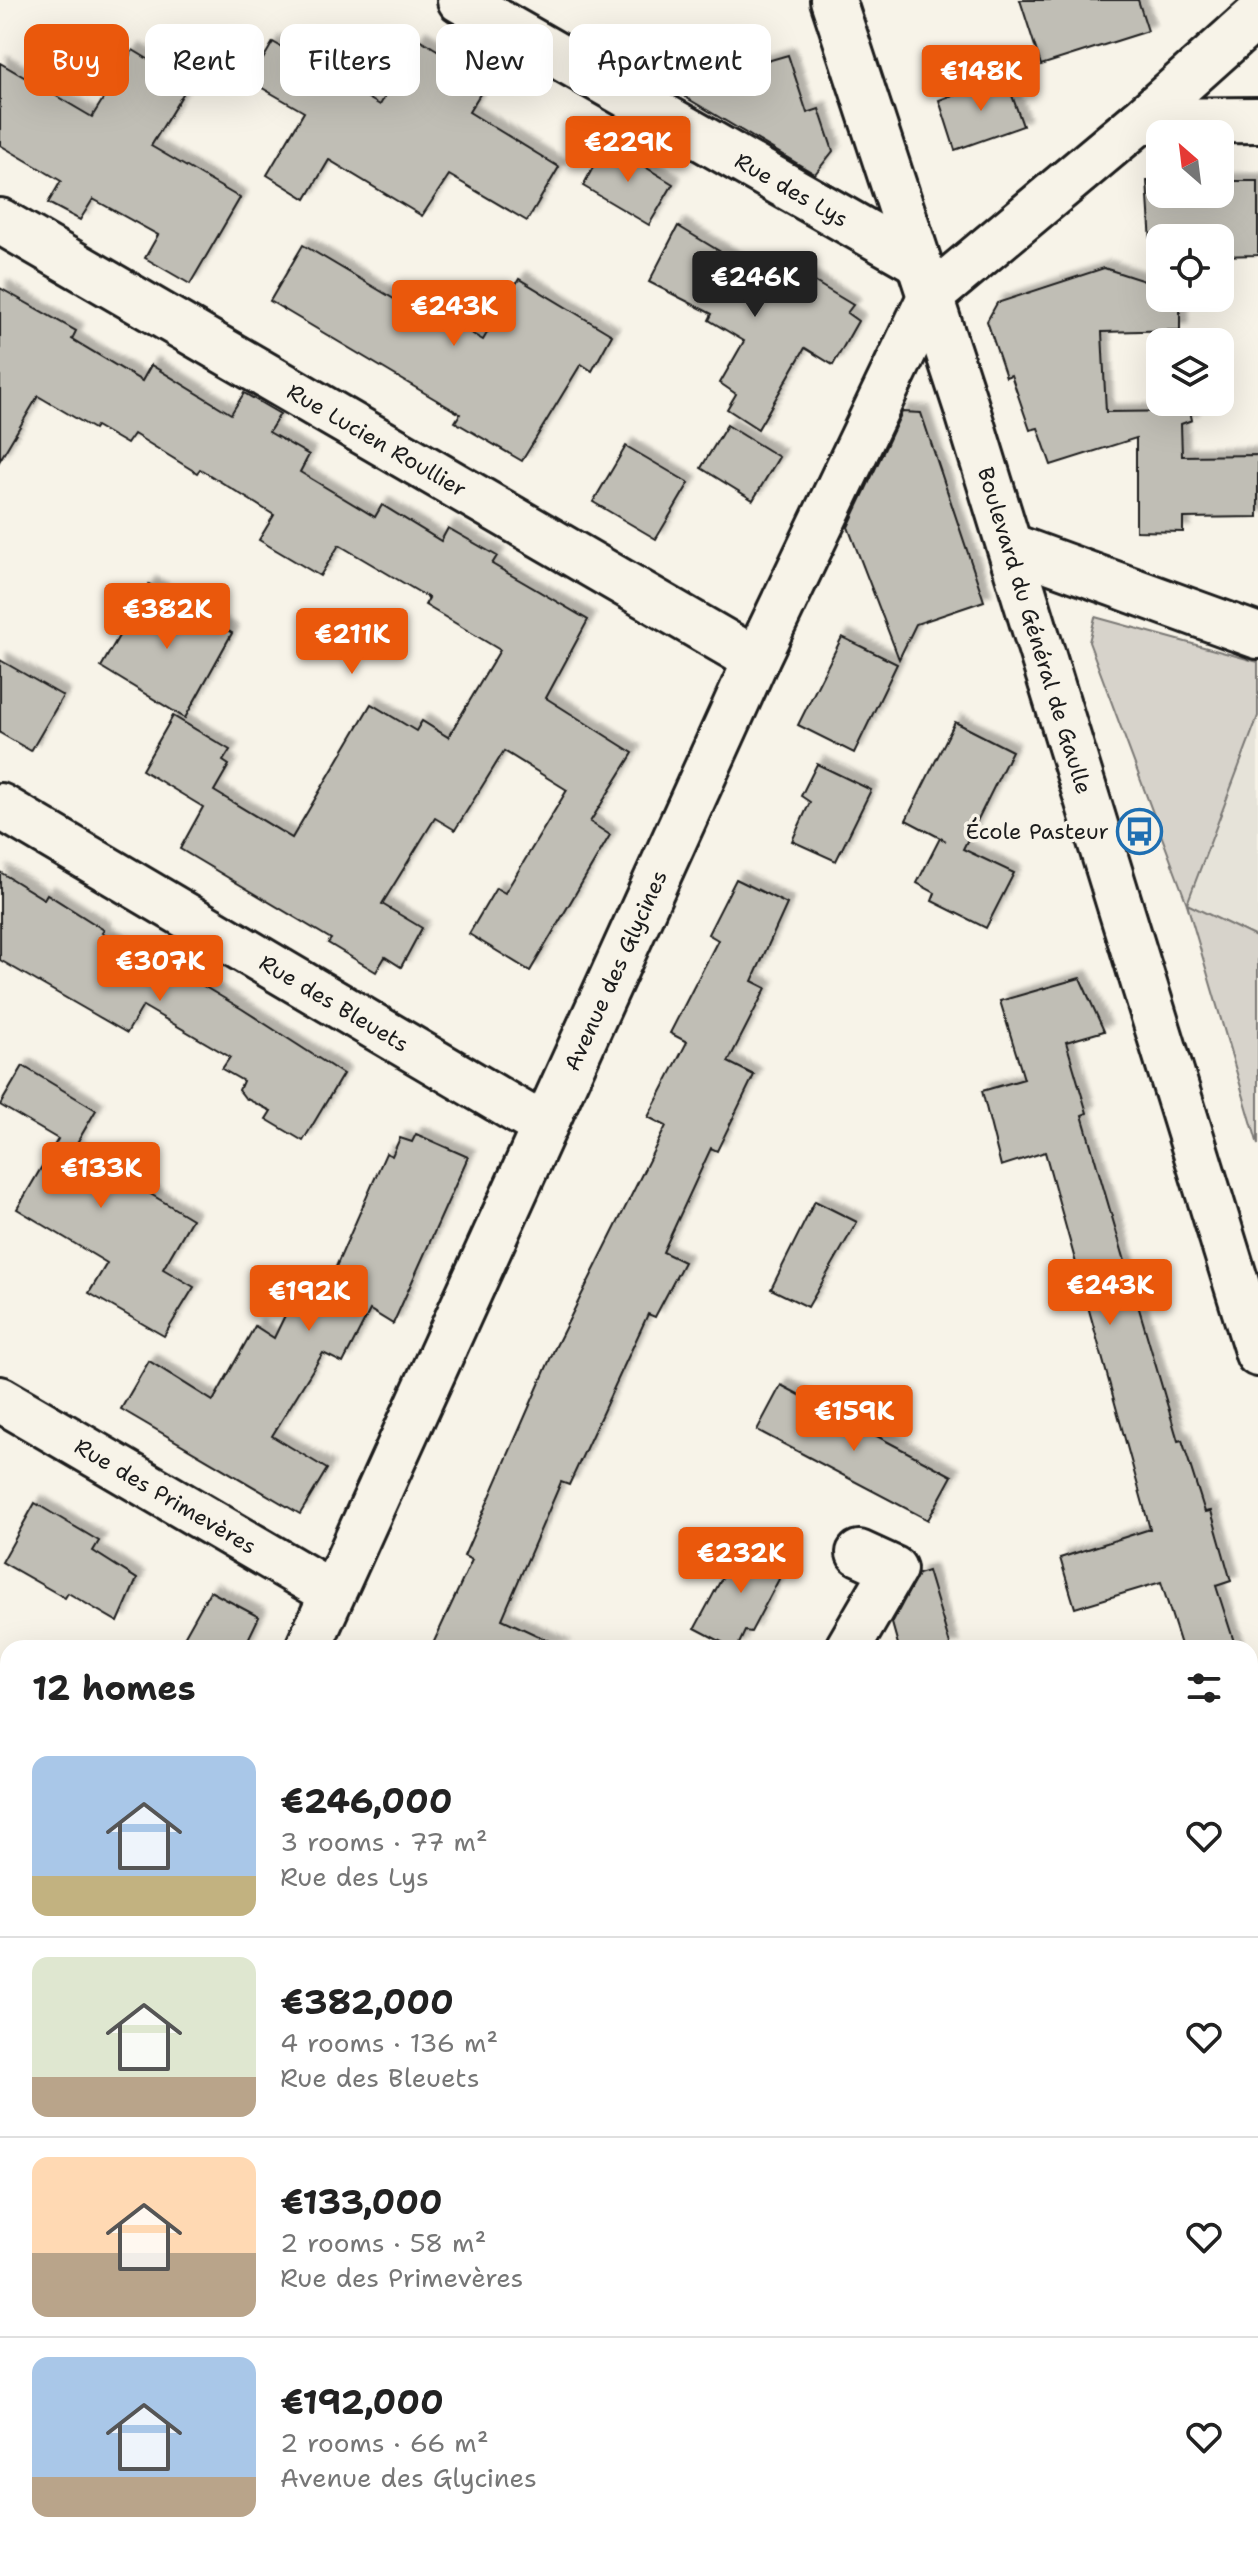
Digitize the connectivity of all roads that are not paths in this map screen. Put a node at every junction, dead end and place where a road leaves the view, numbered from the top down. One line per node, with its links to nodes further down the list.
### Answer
1 (460, 0): 7 (street, Rue des Lys)
2 (833, 0): 7 (street, Boulevard du Général de Gaulle)
3 (1258, 15): 5 (street)
4 (1258, 120): 5 (street)
5 (1140, 121): 7 (street)
6 (0, 221): 10 (street, Rue Lucien Roullier)
7 (923, 279): 8 (street, Boulevard du Général de Gaulle); 10 (street, Avenue des Glycines)
8 (1010, 546): 9 (street); 13 (street, Boulevard du Général de Gaulle)
9 (1258, 636)
10 (756, 660): 12 (street, Avenue des Glycines)
11 (0, 806): 12 (street, Rue des Bleuets)
12 (543, 1126): 16 (street, Avenue des Glycines)
13 (1258, 1354)
14 (0, 1399): 16 (street, Rue des Primevères)
15 (859, 1553): 18 (street)
16 (332, 1593): 17 (street, Avenue des Glycines)
17 (311, 1640)
18 (853, 1640)

